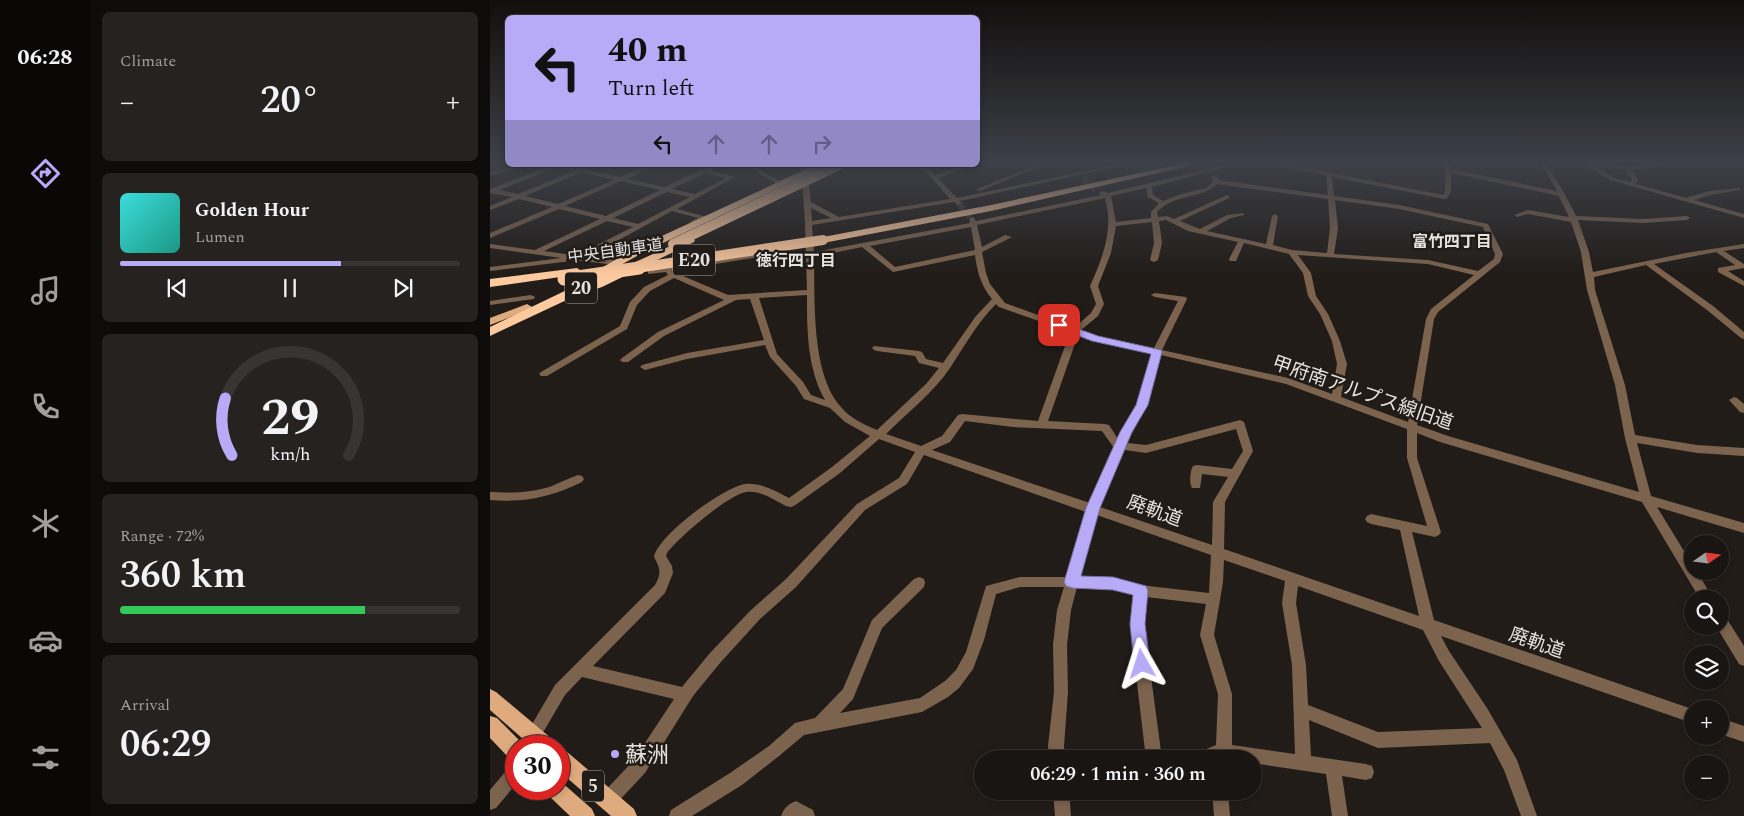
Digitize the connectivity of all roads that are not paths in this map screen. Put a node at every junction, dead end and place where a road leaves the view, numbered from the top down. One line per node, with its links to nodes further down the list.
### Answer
1 (511, 199): 29 (street)
2 (530, 199): 28 (street)
3 (574, 199): 28 (street)
4 (645, 199): 36 (street)
5 (689, 199): 30 (street)
6 (751, 199): 65 (highway)
7 (758, 199): 78 (highway)
8 (760, 199): 50 (highway, 20)
9 (766, 199): 50 (highway, 20, bridge)
10 (806, 199): 26 (street, 廃軌道)
11 (961, 199): 24 (street)
12 (1011, 199): 47 (highway, 中央自動車道 / E20)
13 (1037, 199): 47 (highway, 中央自動車道 / E20)
14 (1084, 199): 40 (street)
15 (1106, 199): 43 (street)
16 (1156, 199): 27 (street)
17 (1174, 199): 27 (street)
18 (1222, 199): 41 (street)
19 (1331, 199): 61 (street)
20 (1349, 199): 70 (street)
21 (1563, 199): 39 (street)
22 (1682, 199): 25 (street)
23 (1688, 199): 25 (street)
24 (956, 200): 37 (street)
25 (1685, 200): 34 (street)
26 (806, 203): 37 (street); 42 (street, 廃軌道)
27 (1164, 203): 38 (street)
28 (558, 206): 36 (street); 46 (street)
29 (490, 208)
30 (670, 209): 44 (street); 65 (street)
31 (1242, 214): 45 (street)
32 (1517, 215): 39 (street)
33 (1275, 216): 54 (street)
34 (1744, 216)
35 (1687, 218): 39 (street)
36 (607, 219): 44 (street); 60 (street)
37 (838, 219): 42 (street)
38 (1156, 219): 41 (street); 43 (street); 64 (street)
39 (1572, 219): 72 (street)
40 (973, 221): 51 (street); 58 (street)
41 (1175, 221): 45 (street)
42 (808, 224): 57 (street, 廃軌道)
43 (1113, 224): 86 (street)
44 (638, 226): 56 (street)
45 (1201, 232): 49 (street)
46 (490, 236)
47 (823, 237): 73 (highway, 中央自動車道 / E20); 76 (highway, 中央自動車道 / E20, bridge)
48 (1008, 237): 58 (street)
49 (1242, 240): 54 (street); 63 (street)
50 (671, 243): 73 (highway, 20); 78 (highway, 20)
51 (864, 245): 57 (street); 58 (street)
52 (490, 246): 60 (street)
53 (1744, 246): 55 (street)
54 (1270, 247): 59 (street)
55 (1717, 250): 66 (street); 75 (street)
56 (592, 251)
57 (810, 251): 68 (street); 77 (street, 廃軌道)
58 (977, 252): 82 (street)
59 (1292, 252): 61 (street); 96 (street)
60 (535, 253): 62 (street)
61 (1330, 256): 70 (street)
62 (577, 258): 65 (street); 67 (street)
63 (1233, 259)
64 (1154, 260)
65 (612, 263): 73 (highway)
66 (1648, 264): 72 (street); 88 (street)
67 (490, 269)
68 (662, 270): 69 (street); 71 (street)
69 (651, 272)
70 (1480, 274): 101 (street)
71 (674, 275): 81 (street); 95 (street)
72 (1590, 275): 103 (street)
73 (580, 277): 74 (highway, 中央自動車道 / E20); 84 (highway, 20)
74 (490, 283)
75 (1744, 284)
76 (490, 289)
77 (810, 292): 80 (street); 98 (street, 廃軌道)
78 (569, 294): 87 (highway, 20)
79 (1155, 295): 91 (street)
80 (754, 297): 81 (street); 89 (street)
81 (733, 298): 92 (street)
82 (996, 299): 86 (street, 甲府南アルプス線旧道); 94 (street)
83 (490, 302): 84 (street)
84 (529, 302): 85 (highway, 20)
85 (490, 323)
86 (1075, 331): 91 (street, 甲府南アルプス線旧道); 100 (street)
87 (490, 332)
88 (1744, 336)
89 (768, 342): 93 (street); 98 (street)
90 (877, 348): 94 (street)
91 (1157, 352): 96 (street, 甲府南アルプス線旧道); 104 (street)
92 (624, 360)
93 (645, 367)
94 (946, 367): 102 (street)
95 (544, 374)
96 (1336, 398): 101 (street, 甲府南アルプス線旧道)
97 (1734, 400): 99 (street)
98 (834, 406): 102 (street, 廃軌道)
99 (1744, 410)
100 (1042, 424): 104 (street); 105 (street)
101 (1412, 427): 111 (street, 甲府南アルプス線旧道); 114 (street)
102 (878, 435): 105 (street, 廃軌道); 126 (street)
103 (1630, 438): 106 (street); 111 (street)
104 (1120, 448): 107 (street); 112 (street)
105 (922, 450): 112 (street, 廃軌道); 127 (street)
106 (1744, 452)
107 (1236, 474): 109 (street); 116 (street)
108 (578, 479): 110 (street)
109 (1196, 485)
110 (490, 496)
111 (1646, 499): 115 (street, 甲府南アルプス線旧道); 120 (street)
112 (1093, 508): 116 (street, 廃軌道); 118 (street)
113 (1371, 519): 114 (street)
114 (1405, 527): 123 (street)
115 (1744, 528)
116 (1217, 553): 117 (street, 廃軌道); 122 (street)
117 (1292, 578): 123 (street, 廃軌道); 129 (street)
118 (1072, 582): 121 (street); 131 (street); 139 (street)
119 (919, 583): 131 (street)
120 (1702, 590)
121 (1140, 591): 122 (street); 140 (street)
122 (1214, 599): 141 (street)
123 (1428, 625): 130 (street, 廃軌道); 137 (street)
124 (1729, 634): 125 (street)
125 (1744, 658)
126 (580, 670): 127 (street); 136 (street)
127 (685, 695): 148 (street)
128 (490, 698): 135 (main road)
129 (1301, 710): 137 (street); 143 (street)
130 (1684, 713)
131 (819, 724): 155 (street)
132 (490, 725): 138 (main road)
133 (1729, 729): 134 (street)
134 (1744, 734)
135 (532, 735)
136 (544, 735)
137 (1494, 735): 161 (street)
138 (505, 740)
139 (1056, 750)
140 (1153, 750)
141 (1224, 750)
142 (1262, 759): 143 (street)
143 (1303, 764): 145 (street)
144 (570, 767): 148 (main road, 5)
145 (1333, 767): 146 (street); 160 (street)
146 (1366, 772)
147 (505, 785): 152 (street)
148 (609, 799): 154 (main road, 5)
149 (568, 800): 153 (main road, 5)
150 (1062, 800): 158 (street)
151 (1221, 800): 159 (street)
152 (490, 802)
153 (585, 816)
154 (627, 816)
155 (677, 816)
156 (789, 816): 157 (street)
157 (807, 816)
158 (1063, 816)
159 (1222, 816)
160 (1340, 816)
161 (1529, 816)

